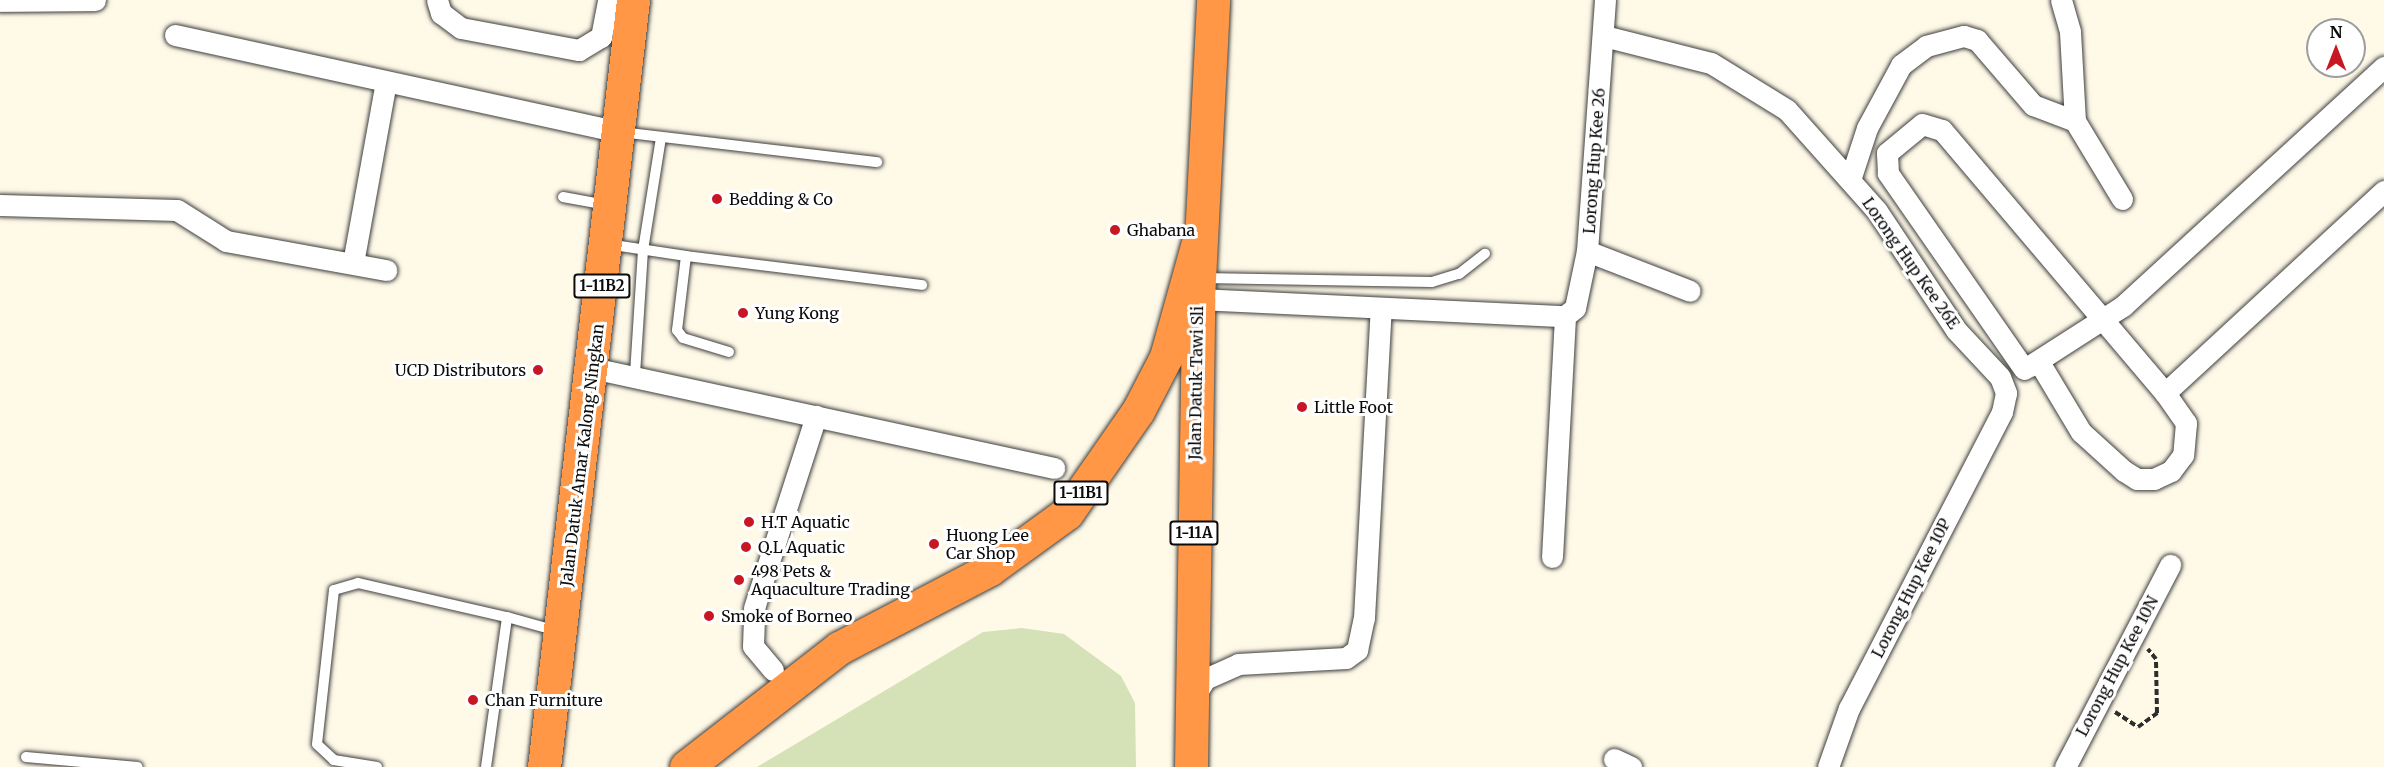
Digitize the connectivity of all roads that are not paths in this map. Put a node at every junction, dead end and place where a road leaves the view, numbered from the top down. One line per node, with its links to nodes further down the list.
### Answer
1 (95, 0): 8 (street)
2 (437, 0): 3 (street)
3 (608, 0)
4 (633, 0): 14 (highway, Jalan Datuk Amar Kalong Ningkan / 1-11B2)
5 (1213, 0): 25 (highway, Jalan Datuk Tawi Sli / 1-11A)
6 (1605, 0): 10 (street, Lorong Hup Kee 26)
7 (2061, 0): 13 (street)
8 (8, 1)
9 (175, 35): 12 (street)
10 (1604, 36): 17 (street, Lorong Hup Kee 26E); 28 (street, Lorong Hup Kee 26)
11 (2384, 67): 38 (street)
12 (386, 82): 14 (street); 31 (street)
13 (2075, 121): 17 (street); 21 (street)
14 (620, 132): 15 (lane); 23 (highway, Jalan Datuk Amar Kalong Ningkan / 1-11B2)
15 (661, 137): 16 (lane); 27 (lane)
16 (877, 162)
17 (1850, 180): 24 (street, Lorong Hup Kee 26E)
18 (1901, 192): 24 (street); 38 (street); 40 (street)
19 (2384, 192): 44 (street)
20 (563, 197): 23 (lane)
21 (2122, 199)
22 (0, 205): 31 (street)
23 (611, 206): 26 (highway, Jalan Datuk Amar Kalong Ningkan / 1-11B2)
24 (1877, 211): 43 (street, Lorong Hup Kee 26E)
25 (1201, 232): 34 (highway, Jalan Datuk Tawi Sli / 1-11A); 51 (highway, 1-11B1)
26 (607, 244): 27 (lane); 41 (highway, Jalan Datuk Amar Kalong Ningkan / 1-11B2)
27 (643, 250): 30 (lane); 42 (lane)
28 (1587, 251): 35 (street); 37 (street, Lorong Hup Kee 26)
29 (1485, 254): 34 (lane)
30 (686, 256): 33 (lane); 39 (lane)
31 (353, 264): 32 (street)
32 (386, 270)
33 (922, 285)
34 (1198, 289): 36 (street); 53 (highway, Jalan Datuk Tawi Sli / 1-11A)
35 (1690, 291)
36 (1381, 309): 37 (street); 53 (street)
37 (1565, 316): 47 (street)
38 (2103, 323): 40 (street); 44 (street)
39 (729, 352)
40 (2031, 366): 43 (street); 44 (street)
41 (592, 368): 42 (street); 50 (highway, Jalan Datuk Amar Kalong Ningkan / 1-11B2)
42 (635, 374): 45 (street)
43 (2003, 383): 61 (street, Lorong Hup Kee 10P)
44 (2165, 393)
45 (816, 416): 46 (street); 52 (street)
46 (1054, 468)
47 (1552, 557)
48 (2170, 566): 62 (street, Lorong Hup Kee 10N)
49 (507, 617): 50 (lane); 56 (lane); 57 (lane)
50 (561, 633): 58 (highway, Jalan Datuk Amar Kalong Ningkan / 1-11B2)
51 (839, 648): 52 (highway); 59 (highway, 1-11B1)
52 (772, 670)
53 (1190, 702): 60 (highway, Jalan Datuk Tawi Sli / 1-11A)
54 (26, 757): 55 (lane)
55 (138, 767)
56 (377, 767)
57 (486, 767)
58 (544, 767)
59 (686, 767)
60 (1191, 767)
61 (1828, 767)
62 (2064, 767)

